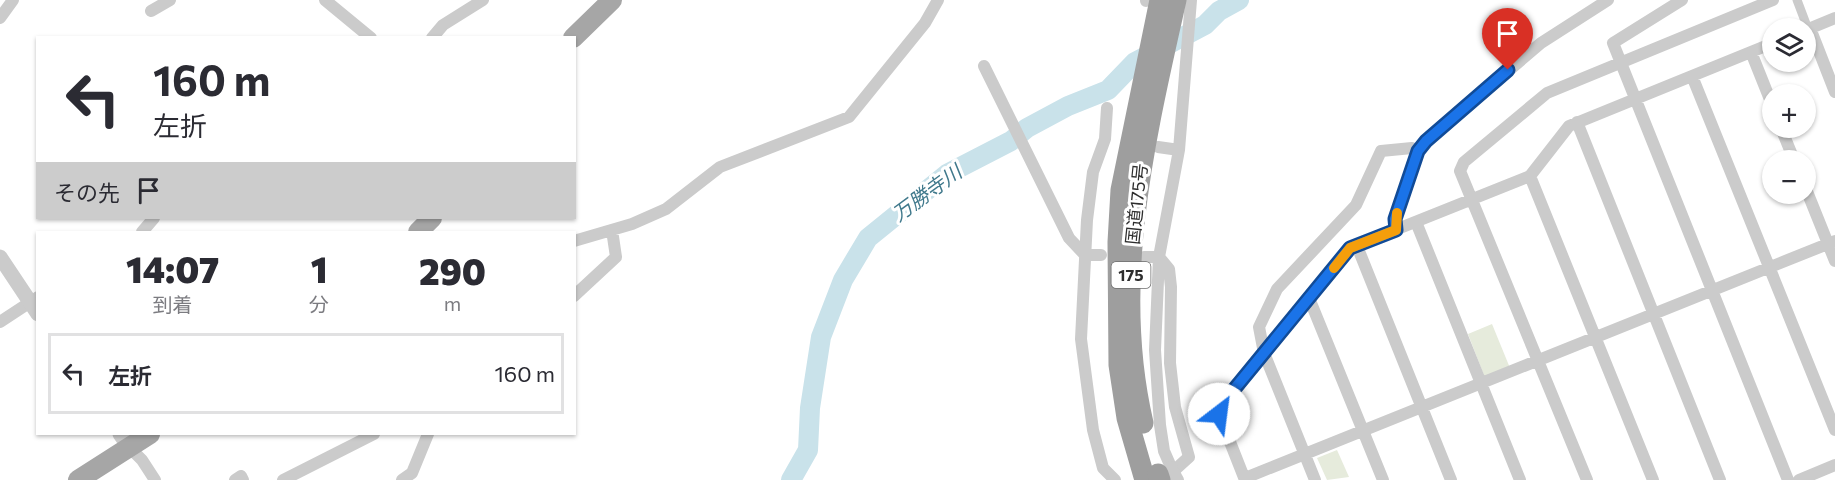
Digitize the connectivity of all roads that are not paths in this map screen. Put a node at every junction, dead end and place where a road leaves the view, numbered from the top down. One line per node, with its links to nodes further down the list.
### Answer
1 (13, 0): 15 (street)
2 (170, 0): 14 (street)
3 (326, 0): 19 (street)
4 (483, 0): 20 (street)
5 (612, 0): 21 (main road)
6 (938, 0): 43 (street)
7 (1151, 0): 28 (highway, 国道175号 / 175)
8 (1176, 0): 28 (highway, 国道175号 / 175)
9 (1191, 0): 35 (street)
10 (1608, 0): 36 (street)
11 (1682, 0): 25 (street)
12 (1773, 0): 25 (street)
13 (1797, 0): 16 (street)
14 (151, 11)
15 (0, 18)
16 (1804, 18)
17 (1835, 18): 18 (street)
18 (1816, 26)
19 (369, 36)
20 (434, 36)
21 (575, 36)
22 (1762, 48): 24 (street)
23 (1816, 48): 30 (street)
24 (1751, 52): 27 (street); 29 (street)
25 (1619, 63): 31 (street); 38 (street)
26 (984, 66): 50 (street)
27 (1692, 76): 31 (street); 56 (street)
28 (1150, 80): 76 (highway, 国道175号 / 175)
29 (1764, 84)
30 (1835, 92)
31 (1634, 99): 33 (street); 57 (street)
32 (1107, 108): 50 (street)
33 (1577, 122): 37 (street); 61 (street)
34 (1158, 147): 35 (street)
35 (1179, 150): 54 (street)
36 (1418, 151): 44 (street); 64 (street)
37 (1530, 176): 38 (street); 63 (street)
38 (1473, 199): 42 (street); 65 (street)
39 (1813, 204): 48 (street)
40 (153, 219): 45 (street)
41 (431, 219): 46 (main road)
42 (1416, 222): 44 (street); 66 (street)
43 (612, 230): 47 (street); 58 (street)
44 (1396, 230): 49 (street)
45 (143, 231)
46 (419, 231)
47 (576, 240)
48 (1831, 242): 55 (street); 56 (street)
49 (1357, 246): 59 (street); 67 (street)
50 (1085, 255): 51 (street); 84 (street)
51 (1101, 255)
52 (0, 256): 60 (street)
53 (1144, 257): 54 (street)
54 (1159, 257): 76 (street); 76 (street)
55 (1835, 261)
56 (1770, 267): 57 (street); 69 (street)
57 (1712, 290): 61 (street); 93 (street)
58 (576, 294)
59 (1309, 298): 64 (street); 68 (street)
60 (35, 304): 62 (street)
61 (1653, 314): 63 (street); 92 (street)
62 (0, 322)
63 (1595, 337): 65 (street); 91 (street)
64 (1264, 353): 74 (street); 77 (street)
65 (1539, 360): 66 (street); 90 (street)
66 (1481, 383): 67 (street); 89 (street)
67 (1422, 408): 68 (street); 88 (street)
68 (1363, 430): 74 (street); 87 (street)
69 (1835, 430)
70 (146, 435): 73 (main road)
71 (372, 435): 82 (street)
72 (428, 435): 83 (street)
73 (124, 440): 78 (main road); 79 (street)
74 (1305, 454): 77 (street); 86 (street)
75 (1835, 465): 94 (street)
76 (1156, 476): 85 (street, bridge)
77 (1245, 479)
78 (78, 480)
79 (155, 480)
80 (235, 480): 81 (street)
81 (243, 480)
82 (283, 480)
83 (402, 480)
84 (1115, 480)
85 (1178, 480)
86 (1315, 480)
87 (1383, 480)
88 (1451, 480)
89 (1520, 480)
90 (1587, 480)
91 (1653, 480)
92 (1720, 480)
93 (1788, 480)
94 (1799, 480)

